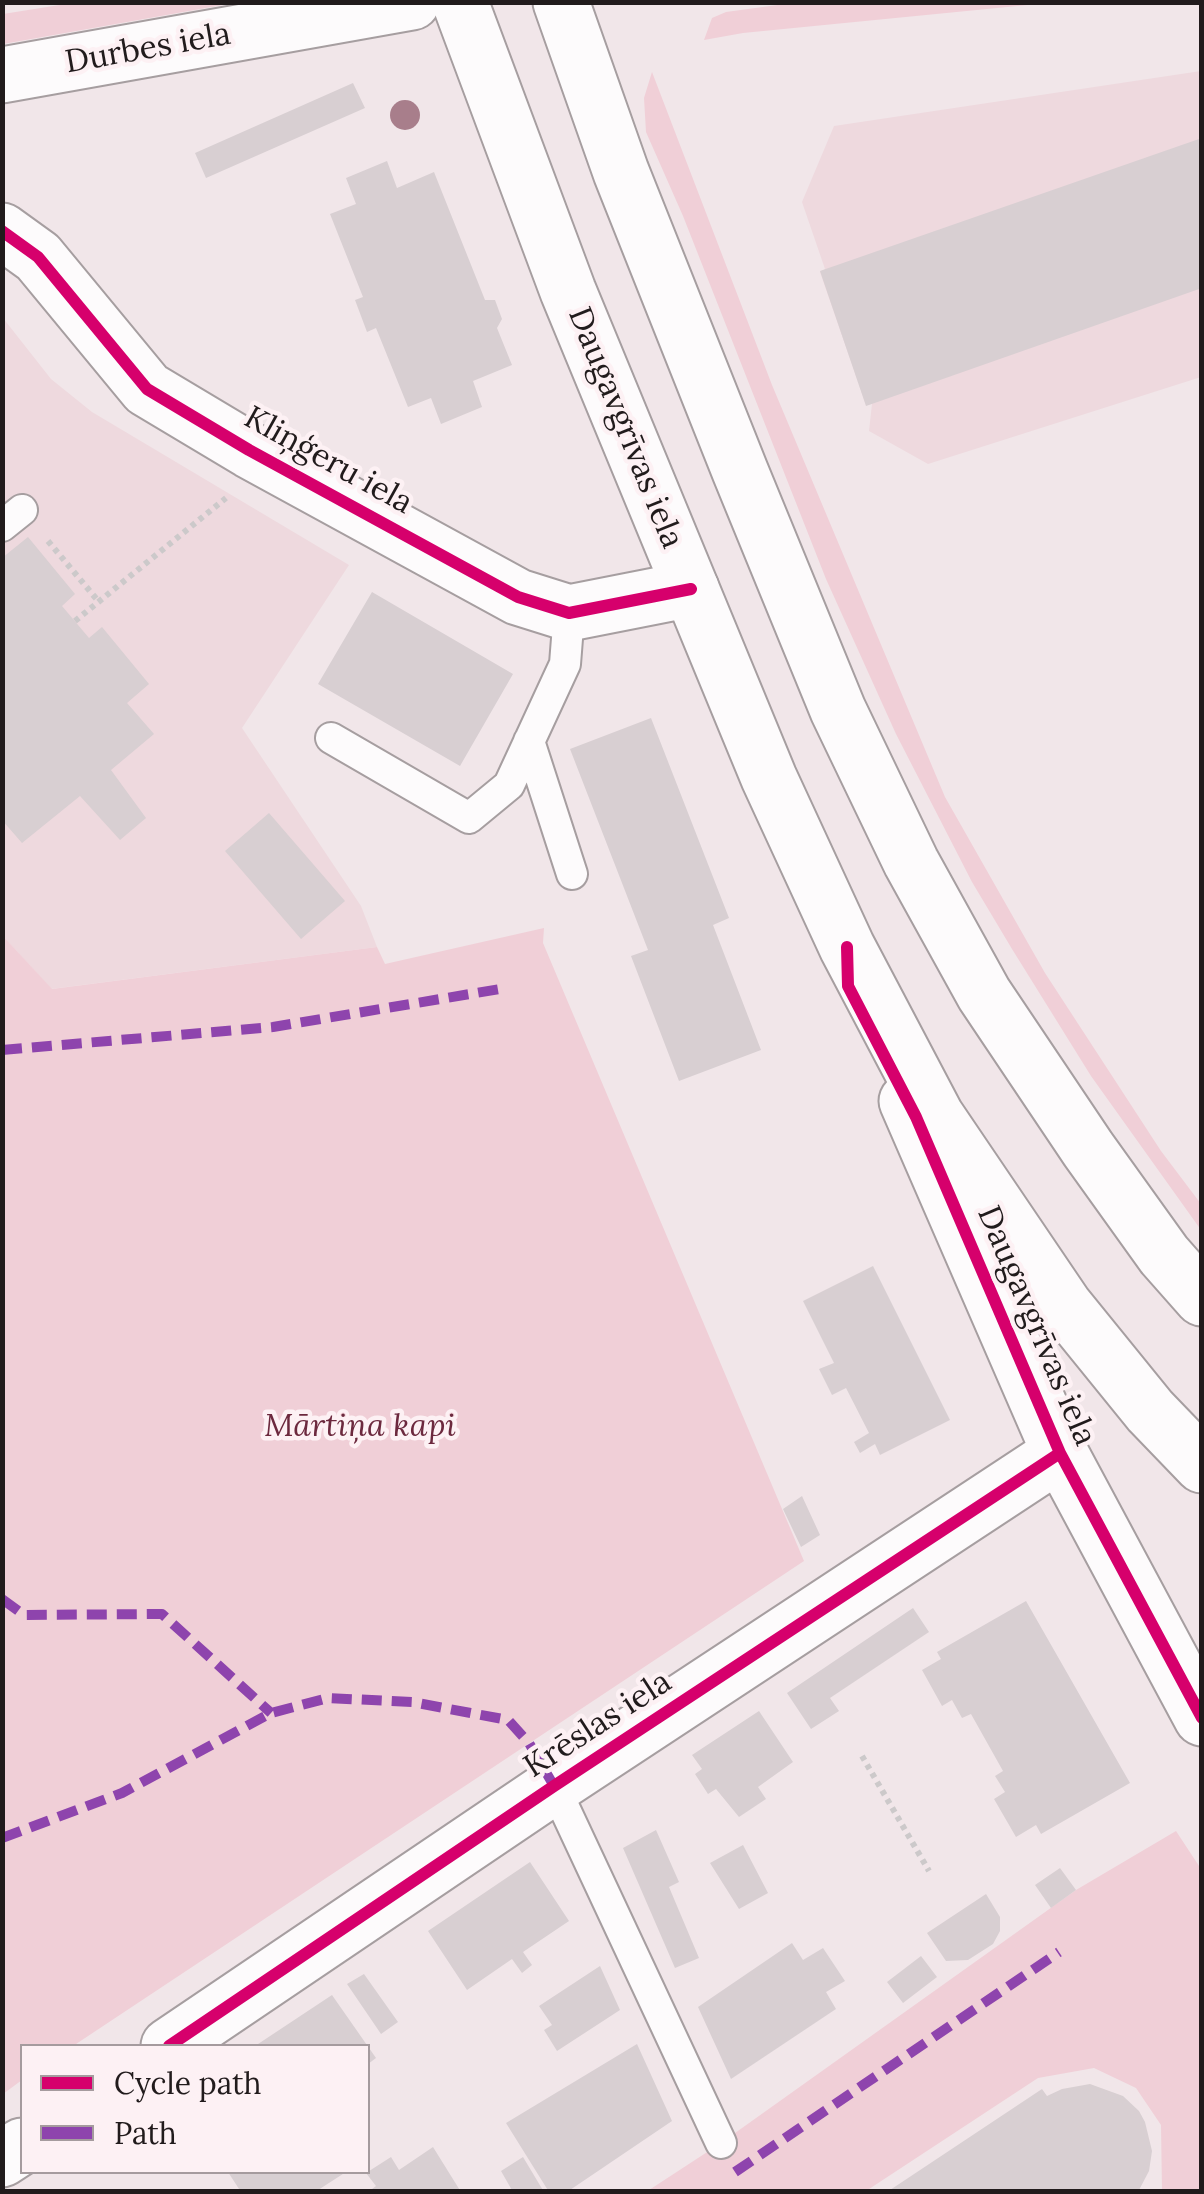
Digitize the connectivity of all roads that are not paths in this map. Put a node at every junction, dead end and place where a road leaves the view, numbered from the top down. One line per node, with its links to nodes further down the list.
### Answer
1 (412, 2): 4 (street, Durbes iela)
2 (460, 2): 6 (street, Daugavgrīvas iela)
3 (562, 2): 12 (street)
4 (2, 76)
5 (2, 231): 7 (street, Kliņģeru iela)
6 (690, 589): 7 (street, Kliņģeru iela); 11 (street, Daugavgrīvas iela)
7 (568, 613): 9 (lane)
8 (330, 738): 9 (lane)
9 (529, 742): 10 (lane)
10 (572, 874)
11 (847, 947): 13 (street, Daugavgrīvas iela); 14 (street)
12 (1202, 1298)
13 (1060, 1453): 17 (street, Daugavgrīvas iela); 18 (street, Krēslas iela)
14 (1202, 1465)
15 (1202, 1629): 16 (street)
16 (1202, 1709)
17 (1202, 1718)
18 (554, 1786): 19 (street, Krēslas iela); 20 (lane)
19 (172, 2044)
20 (721, 2143)

